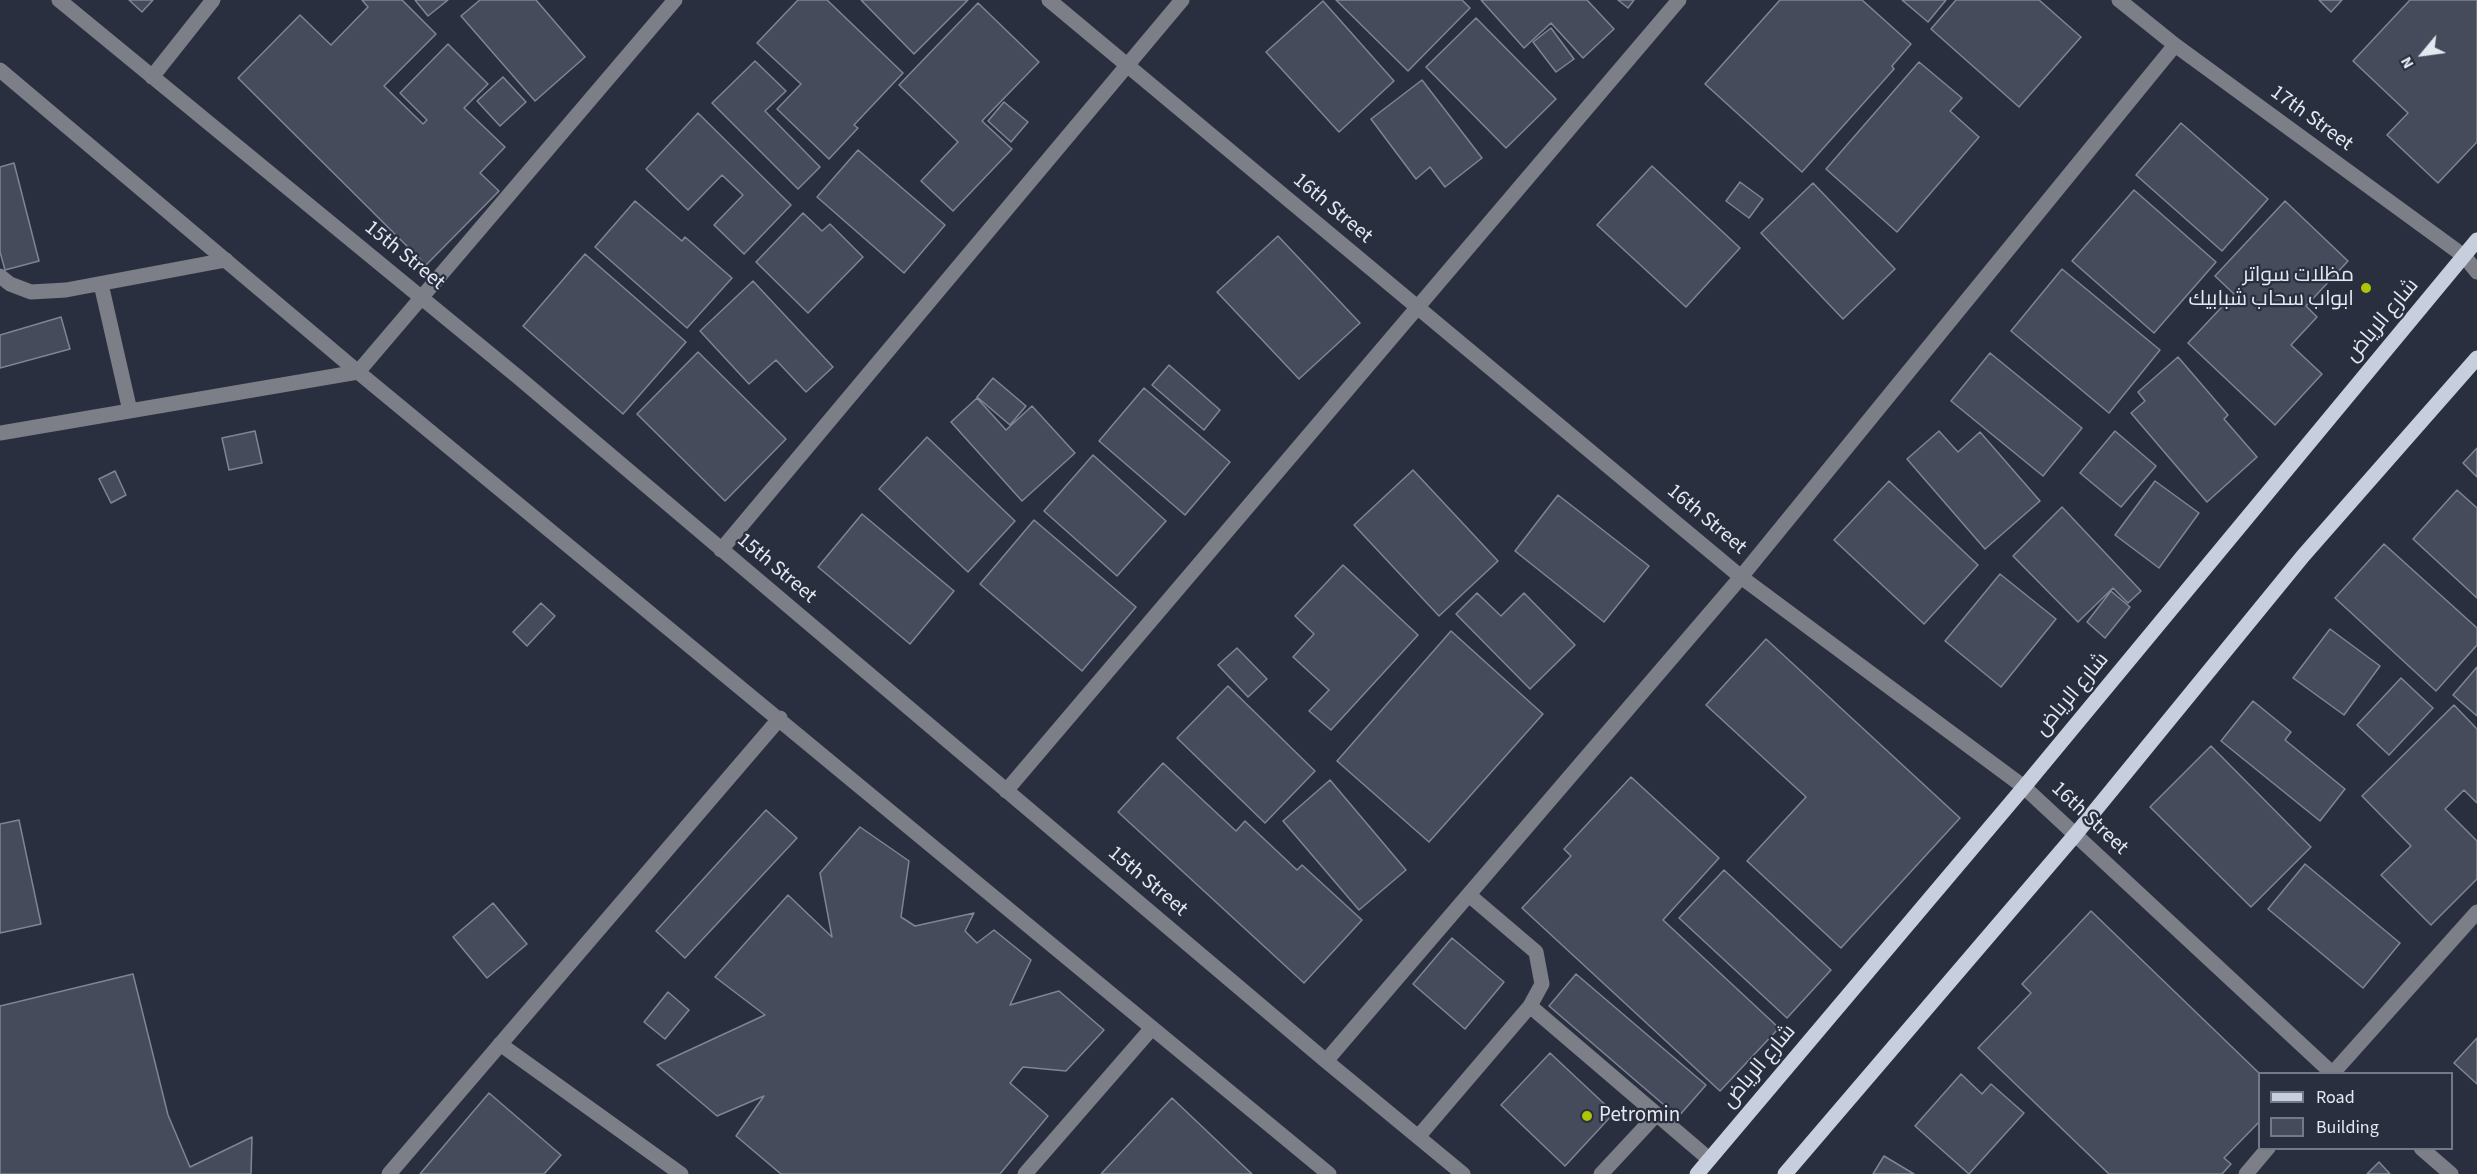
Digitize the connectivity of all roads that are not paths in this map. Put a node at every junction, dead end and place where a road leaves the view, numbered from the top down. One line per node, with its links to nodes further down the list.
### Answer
1 (59, 0): 11 (street, 15th Street)
2 (213, 0): 11 (street)
3 (675, 0): 18 (street)
4 (1049, 0): 9 (street, 16th Street)
5 (1182, 0): 9 (street)
6 (1679, 0): 19 (street)
7 (2119, 0): 8 (street, 17th Street)
8 (2175, 45): 13 (street, 17th Street); 25 (street)
9 (1127, 65): 19 (street, 16th Street); 24 (street)
10 (0, 70): 14 (street)
11 (152, 77): 18 (street, 15th Street)
12 (2477, 240): 13 (main road, شارع الرياض)
13 (2464, 256): 15 (street, 17th Street); 27 (main road, شارع الرياض)
14 (226, 260): 17 (street); 21 (street)
15 (2477, 272)
16 (0, 276): 17 (street)
17 (101, 284): 22 (street)
18 (422, 298): 21 (street); 24 (street, 15th Street)
19 (1418, 307): 25 (street, 16th Street); 28 (street)
20 (2477, 358): 29 (main road)
21 (358, 372): 22 (street); 26 (street)
22 (130, 411): 23 (street)
23 (0, 433)
24 (721, 550): 28 (street, 15th Street)
25 (1742, 577): 27 (street, 16th Street); 30 (street)
26 (780, 718): 33 (street); 34 (street)
27 (2024, 787): 29 (street, 16th Street); 42 (main road, شارع الرياض)
28 (1006, 791): 35 (street, 15th Street)
29 (2075, 835): 36 (street, 16th Street); 50 (main road)
30 (1470, 895): 32 (street); 35 (street)
31 (2477, 912): 37 (street)
32 (1530, 1006): 38 (street); 39 (street)
33 (1152, 1028): 45 (street); 46 (street)
34 (500, 1044): 43 (street); 44 (street)
35 (1326, 1061): 39 (street, 15th Street)
36 (2331, 1072)
37 (2333, 1072)
38 (1656, 1114): 42 (street); 48 (street)
39 (1418, 1137): 47 (street, 15th Street)
40 (2267, 1150): 51 (street)
41 (2422, 1150): 52 (street)
42 (1709, 1160): 49 (main road, شارع الرياض)
43 (389, 1174)
44 (681, 1174)
45 (1025, 1174)
46 (1329, 1174)
47 (1463, 1174)
48 (1601, 1174)
49 (1697, 1174)
50 (1785, 1174)
51 (2246, 1174)
52 (2451, 1174)

